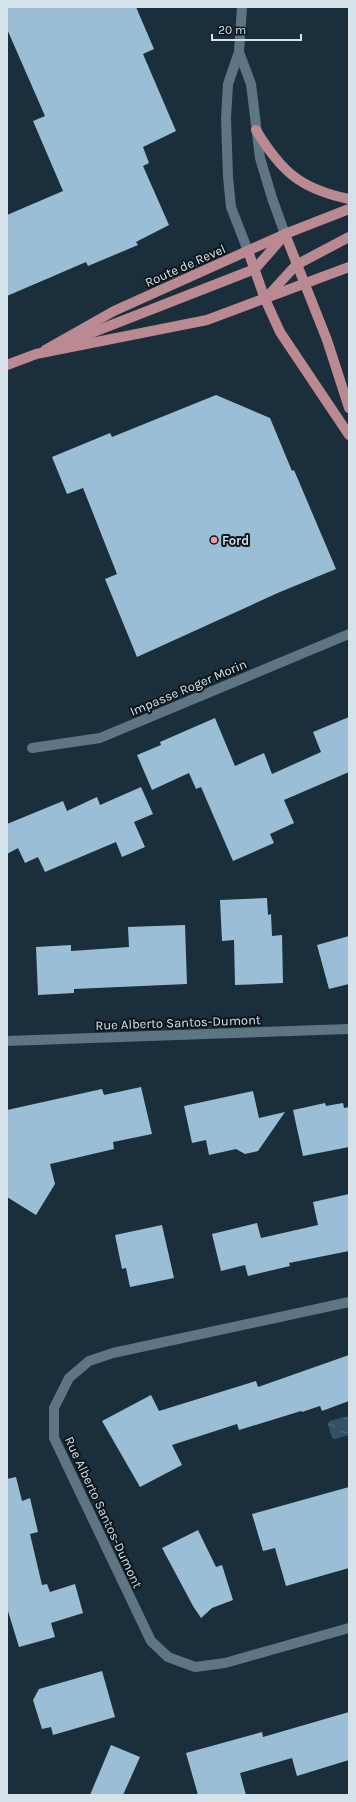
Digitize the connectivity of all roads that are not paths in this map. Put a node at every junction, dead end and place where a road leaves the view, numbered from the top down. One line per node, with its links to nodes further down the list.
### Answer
1 (242, 7): 2 (street)
2 (239, 52): 3 (street); 8 (street)
3 (256, 130): 4 (main road); 6 (street)
4 (349, 199)
5 (349, 209): 6 (main road, Route de Revel)
6 (285, 234): 8 (main road, Route de Revel); 9 (main road); 11 (main road)
7 (349, 238): 9 (main road)
8 (248, 251): 11 (main road); 14 (main road, Route de Revel)
9 (296, 265): 12 (main road); 13 (main road)
10 (349, 267): 12 (main road, Route de Revel)
11 (255, 269): 13 (main road); 14 (main road)
12 (305, 285): 13 (main road, Route de Revel); 16 (main road)
13 (265, 299): 14 (main road, Route de Revel); 17 (main road)
14 (36, 354): 15 (main road, Route de Revel)
15 (7, 365)
16 (349, 408)
17 (349, 434)
18 (349, 634): 19 (street, Impasse Roger Morin)
19 (32, 748)
20 (349, 1029): 21 (street, Rue Alberto Santos-Dumont)
21 (7, 1041)
22 (349, 1302): 23 (street, Rue Alberto Santos-Dumont)
23 (349, 1628)

